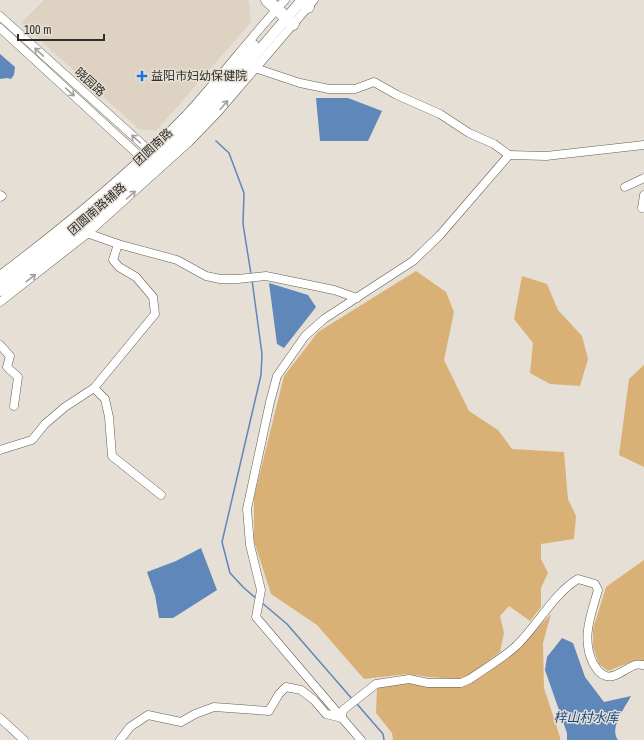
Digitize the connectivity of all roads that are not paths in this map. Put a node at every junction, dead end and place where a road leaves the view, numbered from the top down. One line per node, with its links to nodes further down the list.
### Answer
1 (267, 0): 3 (highway)
2 (304, 1): 3 (main road, 团圆南路); 3 (street, 团圆南路辅路)
3 (284, 13): 6 (main road, 团圆南路); 7 (main road, 团圆南路); 8 (street, 团圆南路辅路)
4 (0, 16): 11 (street, 晓园路, one-way to 4)
5 (0, 28): 11 (street, 晓园路, one-way to 11)
6 (252, 64): 10 (street); 11 (main road, 团圆南路, one-way to 6)
7 (202, 106): 8 (main road); 11 (main road, 团圆南路)
8 (186, 114): 11 (street, 团圆南路辅路)
9 (644, 145): 10 (street)
10 (509, 155): 21 (street)
11 (153, 161): 16 (main road, 团圆南路, one-way to 11); 18 (street, 团圆南路辅路); 19 (main road, 团圆南路)
12 (644, 178): 13 (street)
13 (625, 187)
14 (644, 195): 15 (street)
15 (642, 208)
16 (84, 232): 17 (street); 20 (main road, 团圆南路); 22 (street, 团圆南路辅路, one-way to 16)
17 (118, 244): 21 (street); 24 (street)
18 (0, 275)
19 (0, 282)
20 (0, 291)
21 (356, 298): 30 (street)
22 (0, 302)
23 (0, 345): 25 (street)
24 (94, 388): 26 (street); 27 (street)
25 (14, 406)
26 (0, 450)
27 (161, 495)
28 (644, 665): 30 (street)
29 (0, 718): 31 (street)
30 (342, 718): 32 (street); 33 (street)
31 (24, 740)
32 (120, 740)
33 (361, 740)

